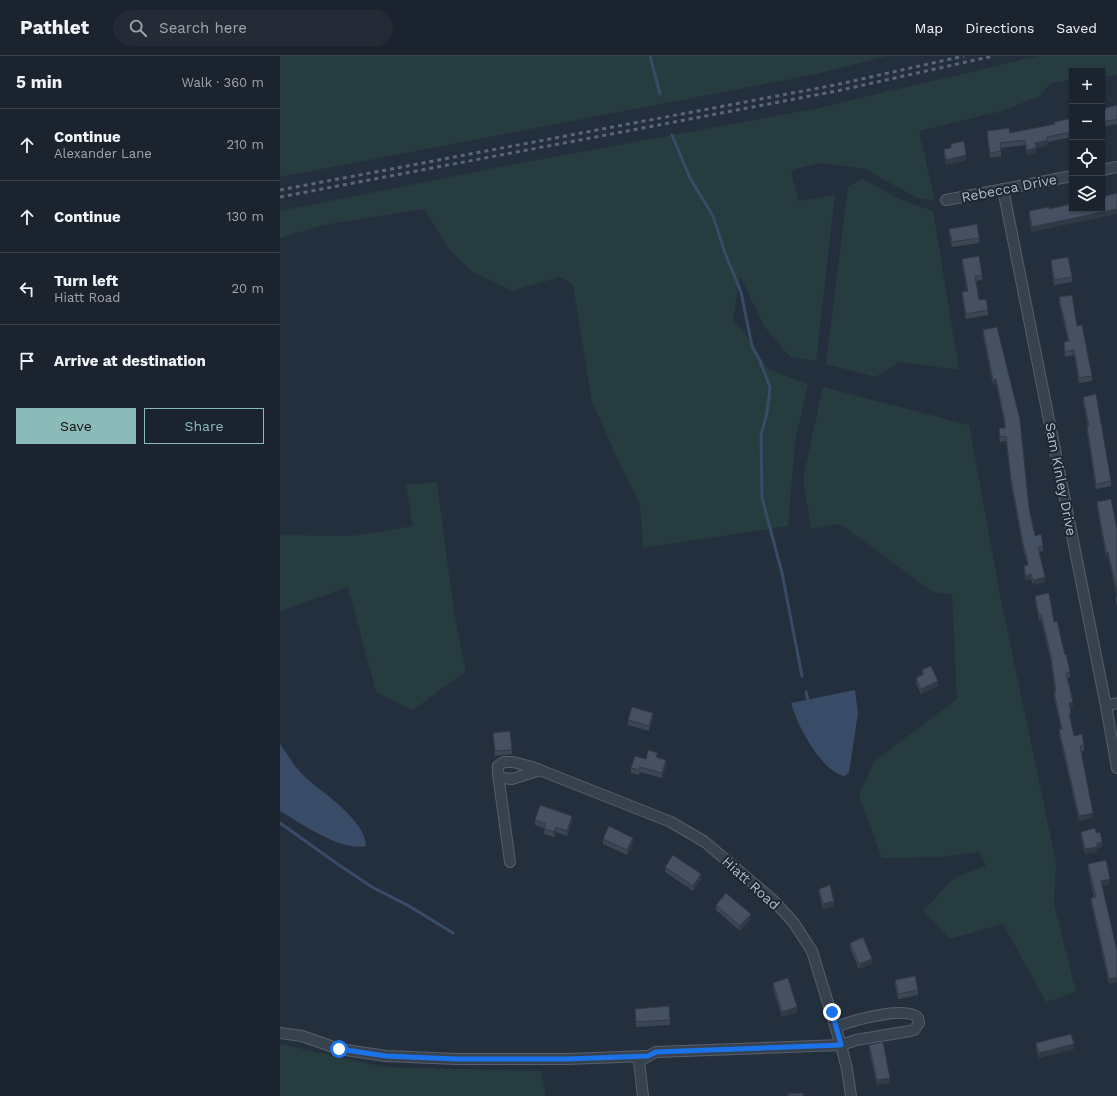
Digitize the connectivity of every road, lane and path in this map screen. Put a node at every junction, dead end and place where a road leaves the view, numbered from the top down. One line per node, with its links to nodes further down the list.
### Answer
1 (1117, 167): 2 (street)
2 (1105, 169)
3 (1069, 177): 4 (street, Rebecca Drive)
4 (1003, 189): 5 (street, Rebecca Drive); 7 (street, Sam Kinley Drive)
5 (946, 200)
6 (1117, 703): 7 (street)
7 (1106, 706): 8 (street, Sam Kinley Drive)
8 (1117, 768)
9 (540, 770): 10 (street); 10 (street, Hiatt Road); 12 (street, Hiatt Road)
10 (498, 774): 11 (street)
11 (510, 862)
12 (836, 1027): 14 (street, Hiatt Road); 14 (street)
13 (280, 1033): 15 (street)
14 (841, 1045): 15 (street); 17 (street, Hiatt Road)
15 (648, 1056): 16 (street)
16 (643, 1096)
17 (851, 1096)

